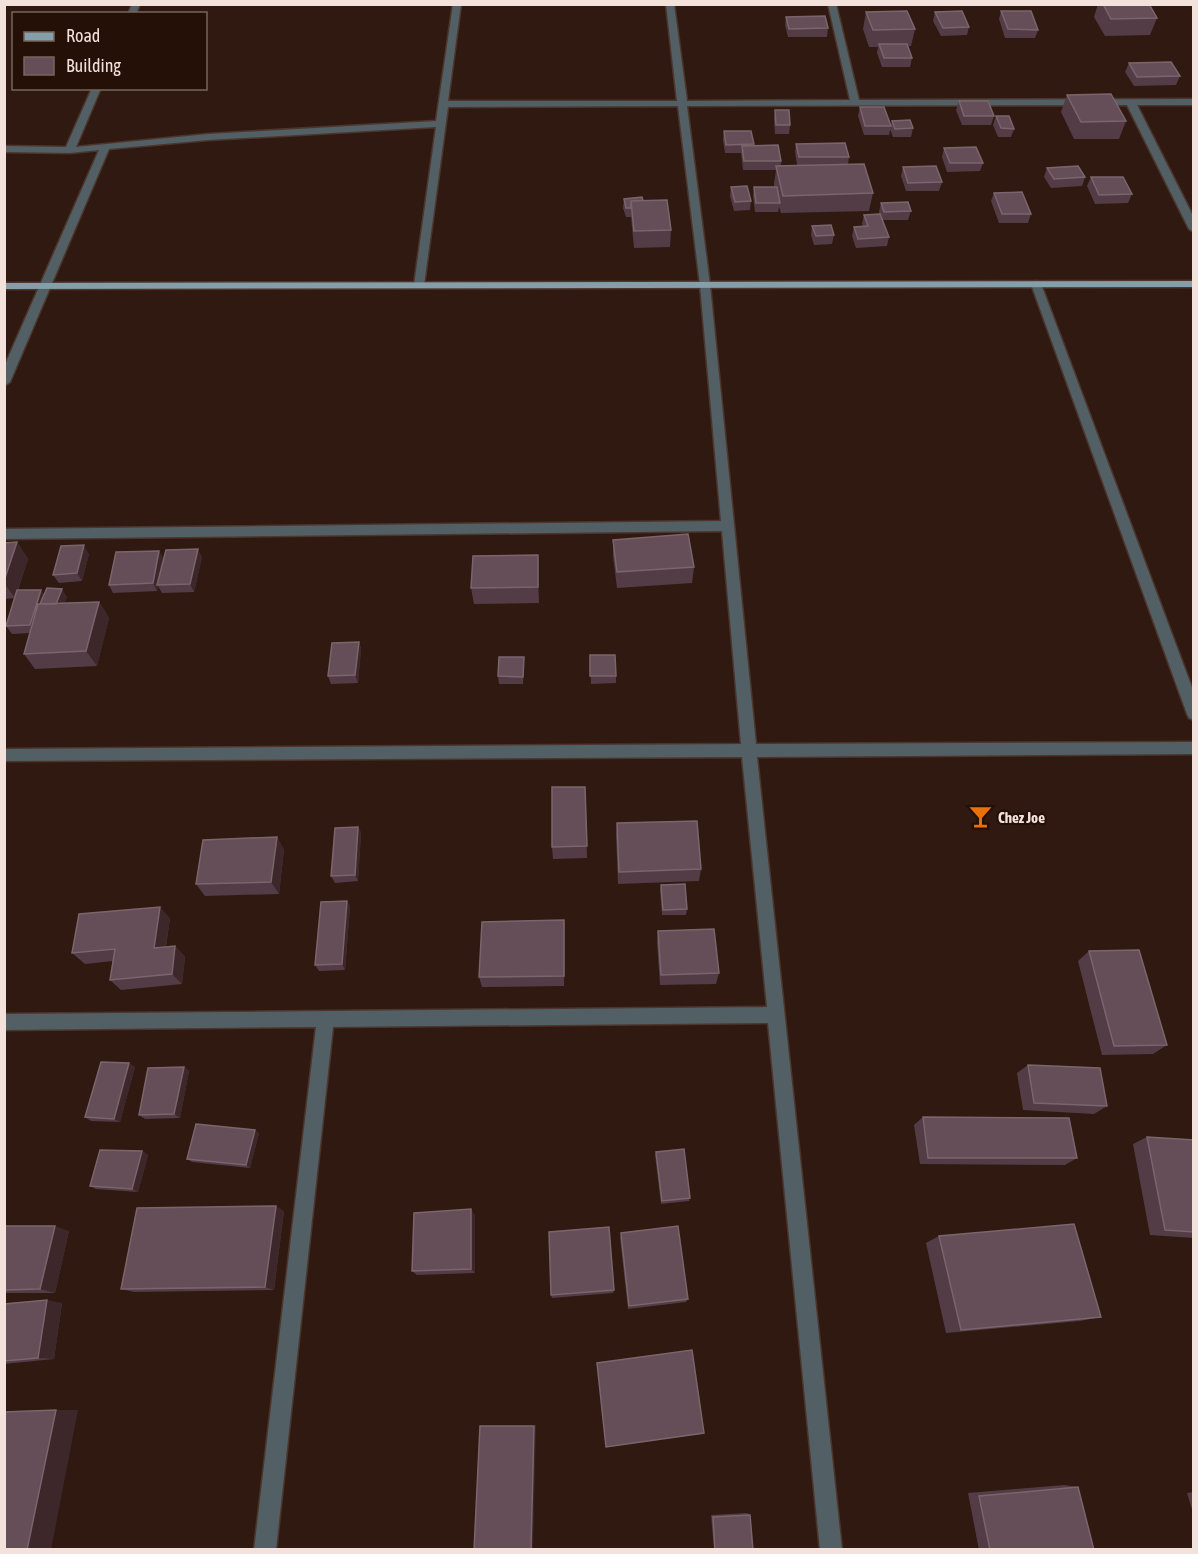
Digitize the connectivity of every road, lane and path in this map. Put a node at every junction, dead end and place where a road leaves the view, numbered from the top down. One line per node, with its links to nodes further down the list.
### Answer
1 (457, 4): 7 (street)
2 (670, 4): 8 (street)
3 (832, 4): 9 (street)
4 (97, 90): 13 (street)
5 (1194, 102): 6 (street)
6 (1131, 103): 9 (street); 14 (street)
7 (443, 104): 8 (street); 10 (street)
8 (681, 104): 9 (street); 18 (street)
9 (855, 104)
10 (441, 124): 11 (street); 17 (street)
11 (105, 147): 13 (street); 20 (street)
12 (4, 149): 13 (street)
13 (70, 150)
14 (1194, 229)
15 (1036, 284): 16 (main road); 18 (main road); 24 (street)
16 (1194, 284)
17 (419, 285): 18 (main road); 20 (main road)
18 (705, 285): 22 (street)
19 (4, 286): 20 (main road)
20 (45, 286): 21 (street)
21 (4, 382)
22 (729, 526): 23 (street); 26 (street)
23 (4, 534)
24 (1194, 714)
25 (1194, 748): 26 (street)
26 (749, 751): 27 (street); 28 (street)
27 (4, 755)
28 (776, 1015): 29 (street); 32 (street)
29 (326, 1018): 30 (street); 31 (street)
30 (4, 1022)
31 (265, 1550)
32 (831, 1550)

